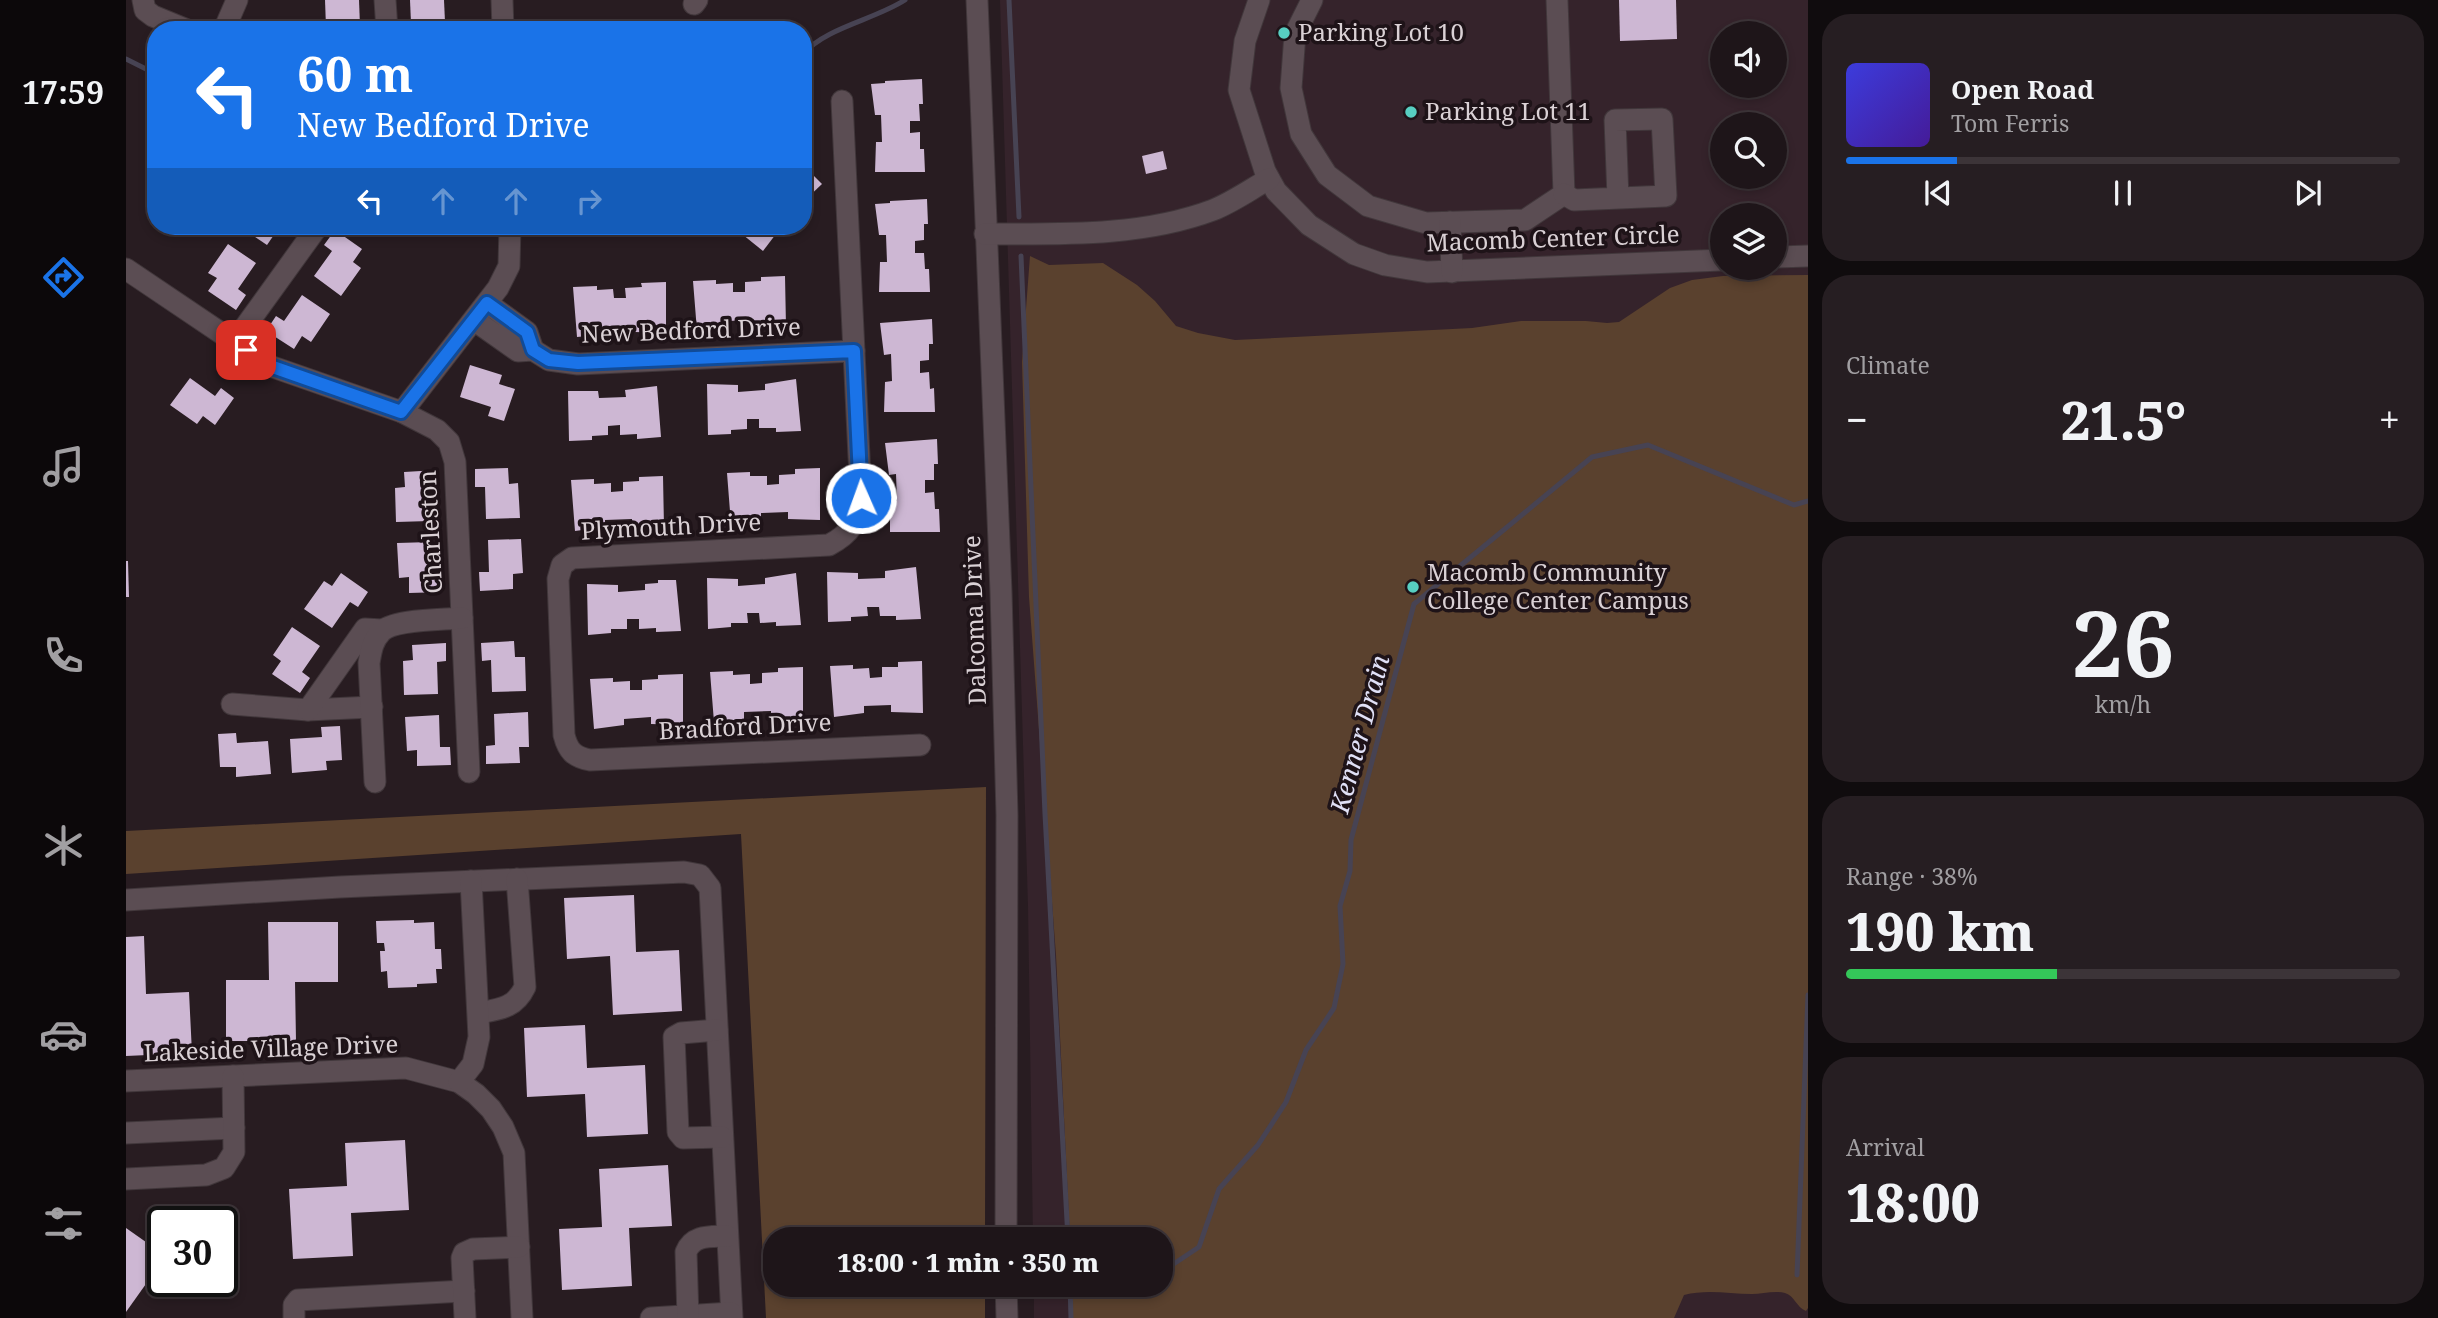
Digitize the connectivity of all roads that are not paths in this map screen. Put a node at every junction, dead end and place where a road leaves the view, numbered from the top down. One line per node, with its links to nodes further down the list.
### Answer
1 (143, 0): 9 (street)
2 (237, 0): 10 (street)
3 (385, 0): 11 (street)
4 (502, 0): 12 (street)
5 (976, 0): 18 (street, Dalcoma Drive)
6 (1259, 0): 14 (street, Macomb Center Circle)
7 (1312, 0): 17 (street)
8 (1558, 0): 15 (street)
9 (165, 21)
10 (229, 21)
11 (386, 21)
12 (503, 21)
13 (842, 101): 28 (street)
14 (1269, 179): 18 (street); 25 (street, Macomb Center Circle)
15 (1564, 194): 16 (street); 17 (street)
16 (1618, 198)
17 (1450, 222): 25 (street)
18 (985, 234): 51 (street, Dalcoma Drive)
19 (311, 235): 27 (street)
20 (509, 235): 26 (street)
21 (1808, 256): 22 (street)
22 (1787, 257)
23 (1710, 261): 25 (street, Macomb Center Circle)
24 (126, 269): 27 (street, Charleston)
25 (1452, 272)
26 (480, 311): 28 (street, New Bedford Drive); 29 (street)
27 (235, 341): 29 (street, Charleston)
28 (854, 351): 36 (street, Plymouth Drive)
29 (401, 412): 30 (street, Charleston)
30 (462, 618): 31 (street); 37 (street, Charleston)
31 (382, 630): 33 (street); 34 (street)
32 (232, 704): 34 (street)
33 (372, 707): 34 (street); 38 (street)
34 (308, 710)
35 (920, 745): 36 (street, Bradford Drive)
36 (574, 755)
37 (469, 772)
38 (375, 782)
39 (517, 879): 40 (street); 42 (street); 43 (street)
40 (471, 881): 41 (street); 42 (street)
41 (126, 900)
42 (479, 1013): 46 (street)
43 (717, 1030): 49 (street); 49 (street)
44 (233, 1076): 45 (street, Lakeside Village Drive); 46 (street, Lakeside Village Drive); 47 (street)
45 (126, 1081)
46 (458, 1082): 53 (street, Lakeside Village Drive)
47 (234, 1128): 48 (street); 50 (street)
48 (126, 1133)
49 (722, 1137): 52 (street)
50 (126, 1179)
51 (1006, 1227)
52 (727, 1236): 56 (street); 57 (street)
53 (519, 1248): 54 (street); 60 (street, Lakeside Village Drive)
54 (464, 1292): 58 (street); 59 (street)
55 (1006, 1297): 62 (street)
56 (732, 1315): 57 (street)
57 (688, 1317): 61 (street)
58 (294, 1318)
59 (465, 1318)
60 (522, 1318)
61 (651, 1318)
62 (1007, 1318)

